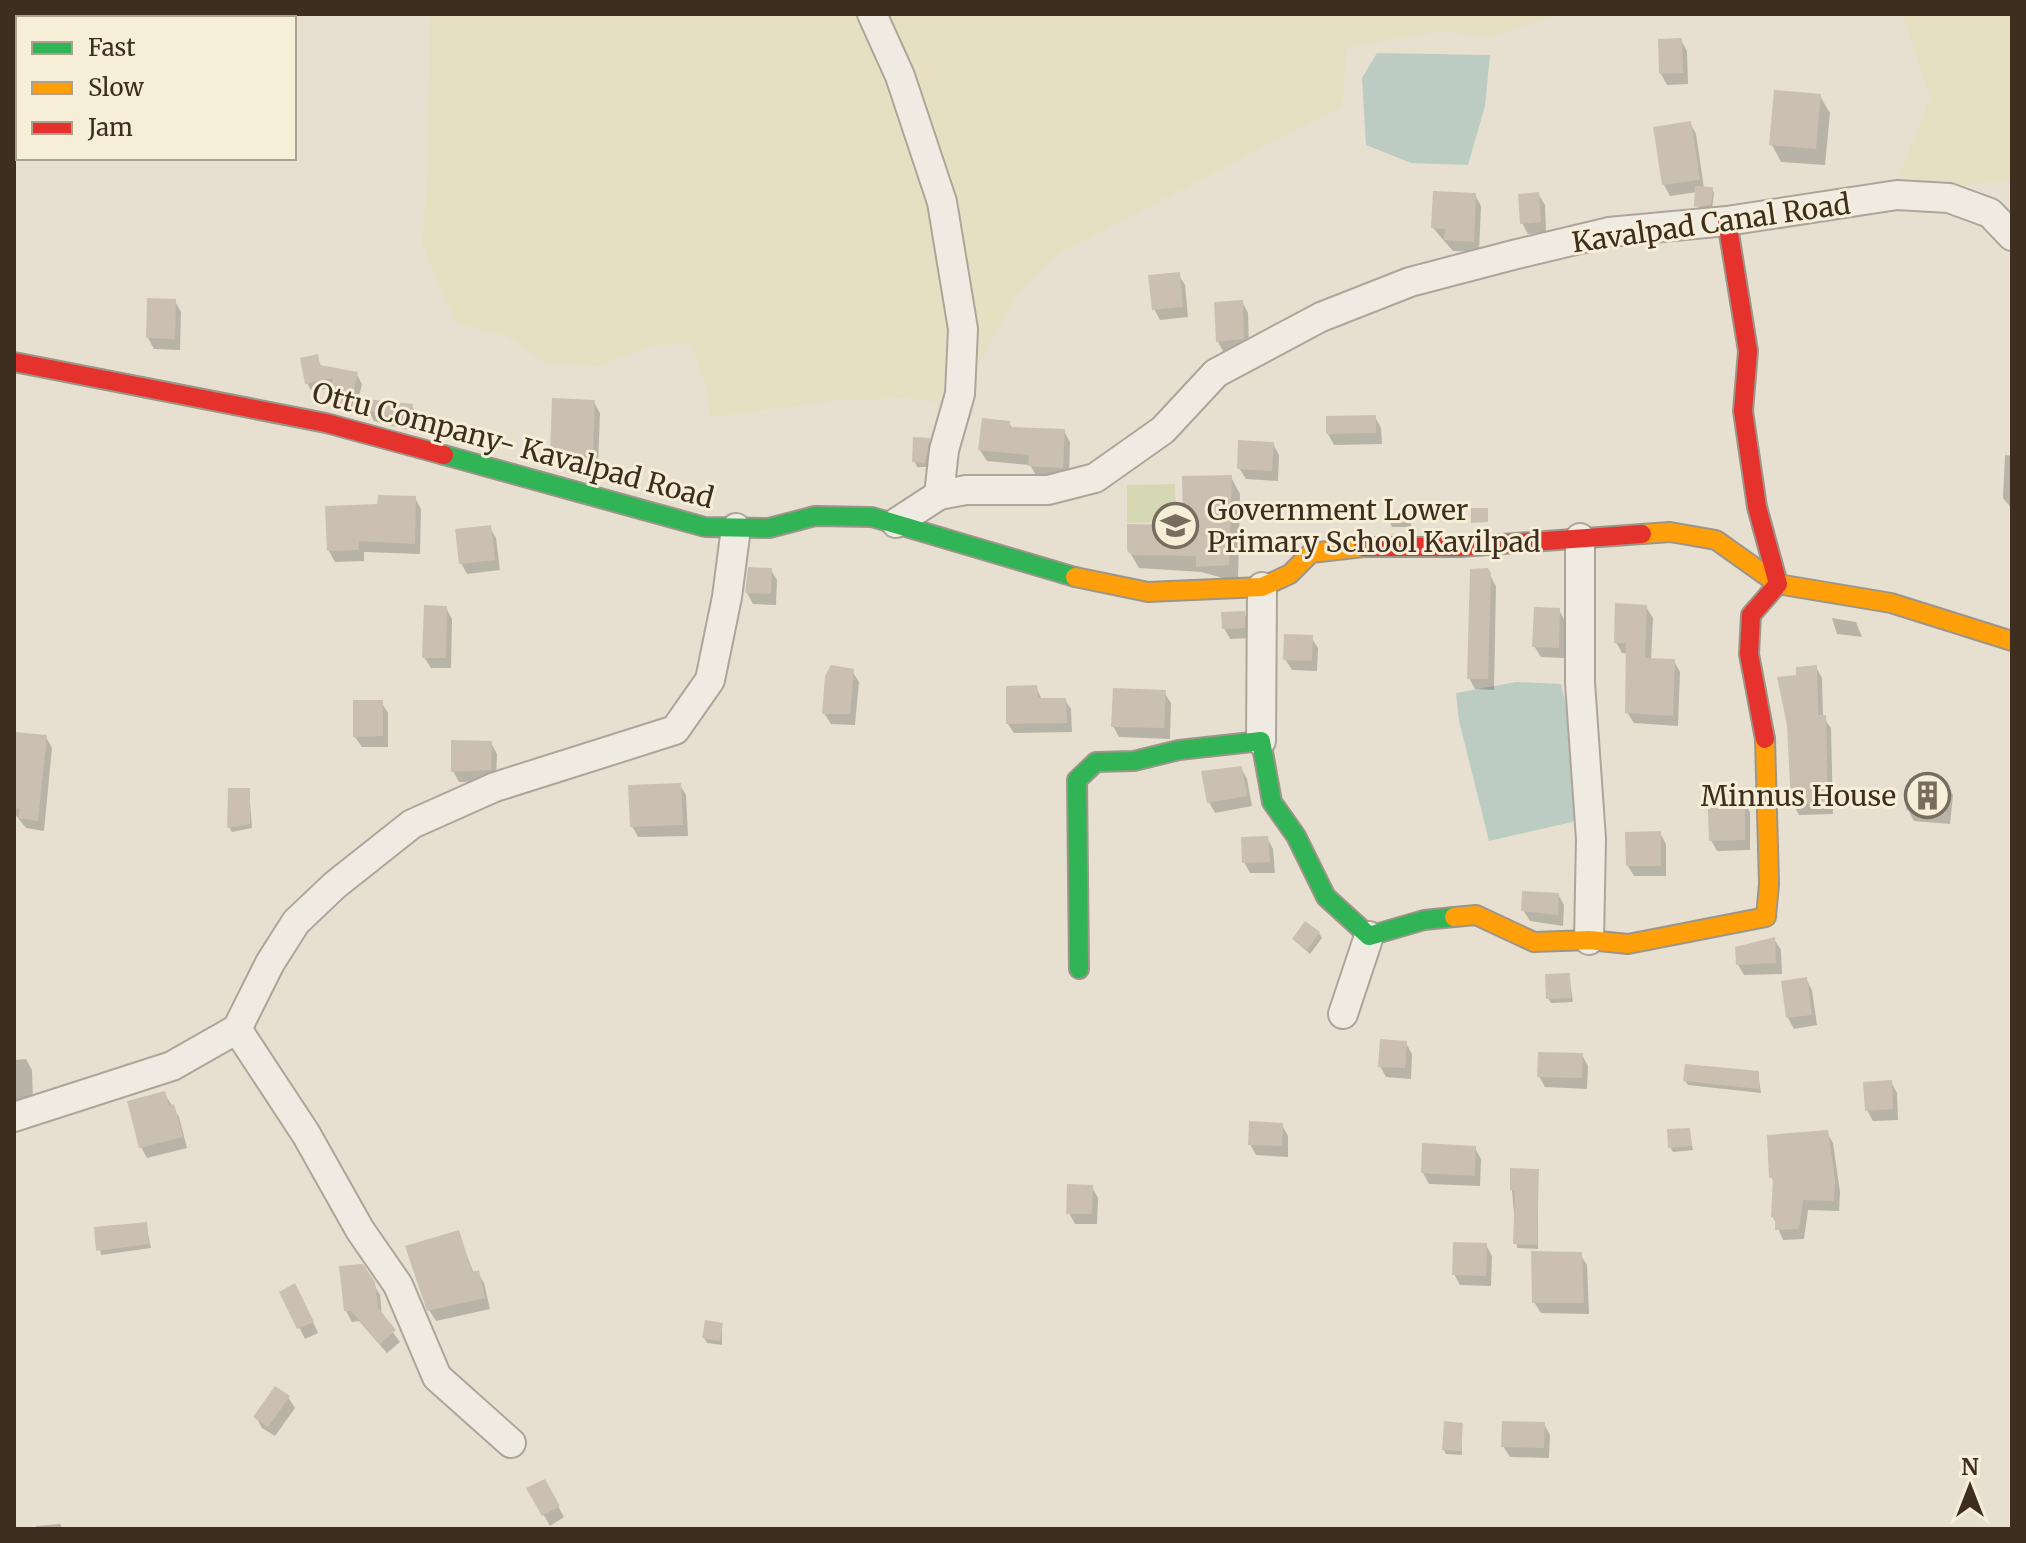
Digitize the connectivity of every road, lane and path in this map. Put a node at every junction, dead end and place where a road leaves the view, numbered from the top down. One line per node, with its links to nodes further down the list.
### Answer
1 (872, 14): 5 (street)
2 (1727, 221): 3 (street, Kavalpad Canal Road); 5 (street, Kavalpad Canal Road); 9 (street)
3 (2012, 236)
4 (14, 362): 7 (street, Ottu Company- Kavalpad Road)
5 (939, 495): 6 (street, Kavalpad Canal Road)
6 (896, 523): 7 (street, Ottu Company- Kavalpad Road); 10 (street, Ottu Company- Kavalpad Road)
7 (736, 528): 17 (street)
8 (1580, 538): 9 (street, Ottu Company- Kavalpad Road); 10 (street, Ottu Company- Kavalpad Road); 14 (street)
9 (1778, 584): 11 (street, Ottu Company- Kavalpad Road); 14 (street)
10 (1262, 587): 12 (street)
11 (2012, 641)
12 (1261, 741): 13 (street); 15 (street)
13 (1369, 936): 14 (street); 16 (street)
14 (1589, 940)
15 (1079, 969)
16 (1343, 1014)
17 (237, 1029): 18 (street); 19 (street)
18 (14, 1117)
19 (511, 1443)

